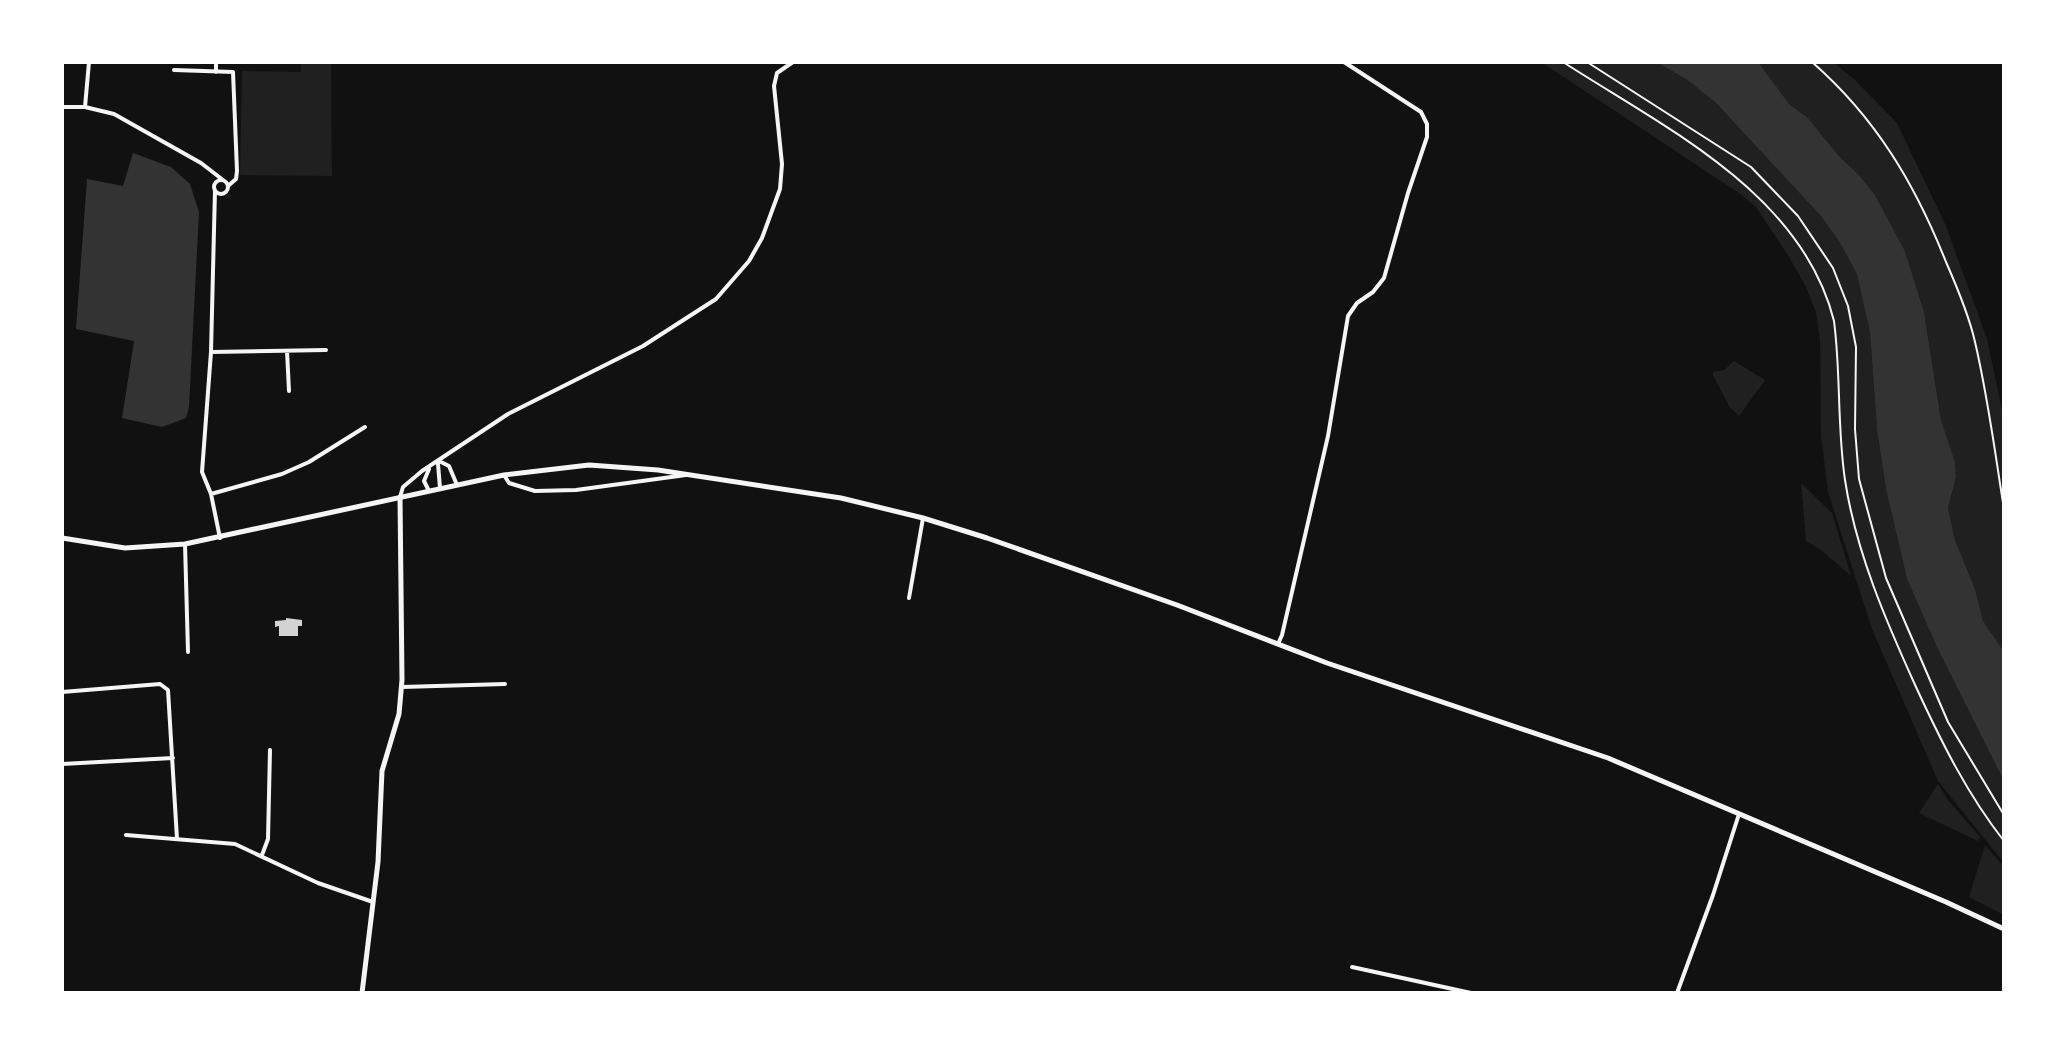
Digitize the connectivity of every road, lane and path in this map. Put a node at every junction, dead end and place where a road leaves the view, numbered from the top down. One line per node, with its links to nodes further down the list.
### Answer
1 (89, 62): 11 (street)
2 (216, 62): 9 (street)
3 (793, 62): 23 (street)
4 (1344, 62): 38 (street)
5 (1563, 62): 50 (path)
6 (1587, 62): 47 (path)
7 (1812, 62): 32 (path)
8 (174, 70): 9 (street)
9 (216, 72): 14 (street)
10 (62, 107): 11 (street)
11 (85, 107): 12 (street)
12 (211, 171): 13 (street); 15 (street)
13 (223, 180): 14 (street); 15 (street)
14 (228, 186): 16 (street)
15 (215, 187): 16 (street); 17 (street)
16 (223, 194): 17 (street)
17 (216, 206): 20 (street)
18 (326, 350): 19 (street)
19 (287, 351): 20 (street); 21 (street)
20 (211, 352): 30 (street)
21 (289, 391)
22 (365, 427): 30 (street)
23 (439, 461): 24 (street); 27 (street); 28 (street)
24 (430, 466): 29 (street); 31 (street)
25 (688, 474): 26 (main road); 26 (street); 33 (main road)
26 (504, 475): 27 (main road)
27 (457, 485): 28 (main road)
28 (440, 488): 29 (main road)
29 (429, 491): 31 (main road)
30 (211, 494): 35 (street)
31 (400, 497): 35 (main road); 41 (main road)
32 (2004, 509)
33 (923, 518): 37 (street); 38 (main road)
34 (62, 538): 36 (main road)
35 (220, 538): 36 (main road)
36 (185, 544): 39 (street)
37 (909, 598)
38 (1278, 644): 46 (main road)
39 (188, 652)
40 (505, 684): 41 (street)
41 (402, 687): 52 (main road)
42 (62, 692): 44 (street)
43 (270, 750): 51 (street)
44 (173, 758): 45 (street); 49 (street)
45 (62, 764)
46 (1739, 814): 53 (main road); 57 (street)
47 (2004, 815)
48 (126, 835): 49 (street)
49 (177, 839): 51 (street)
50 (2004, 841)
51 (262, 855): 52 (street)
52 (373, 902): 55 (main road)
53 (2004, 929)
54 (1352, 967): 56 (street)
55 (362, 993)
56 (1471, 993)
57 (1677, 993)

